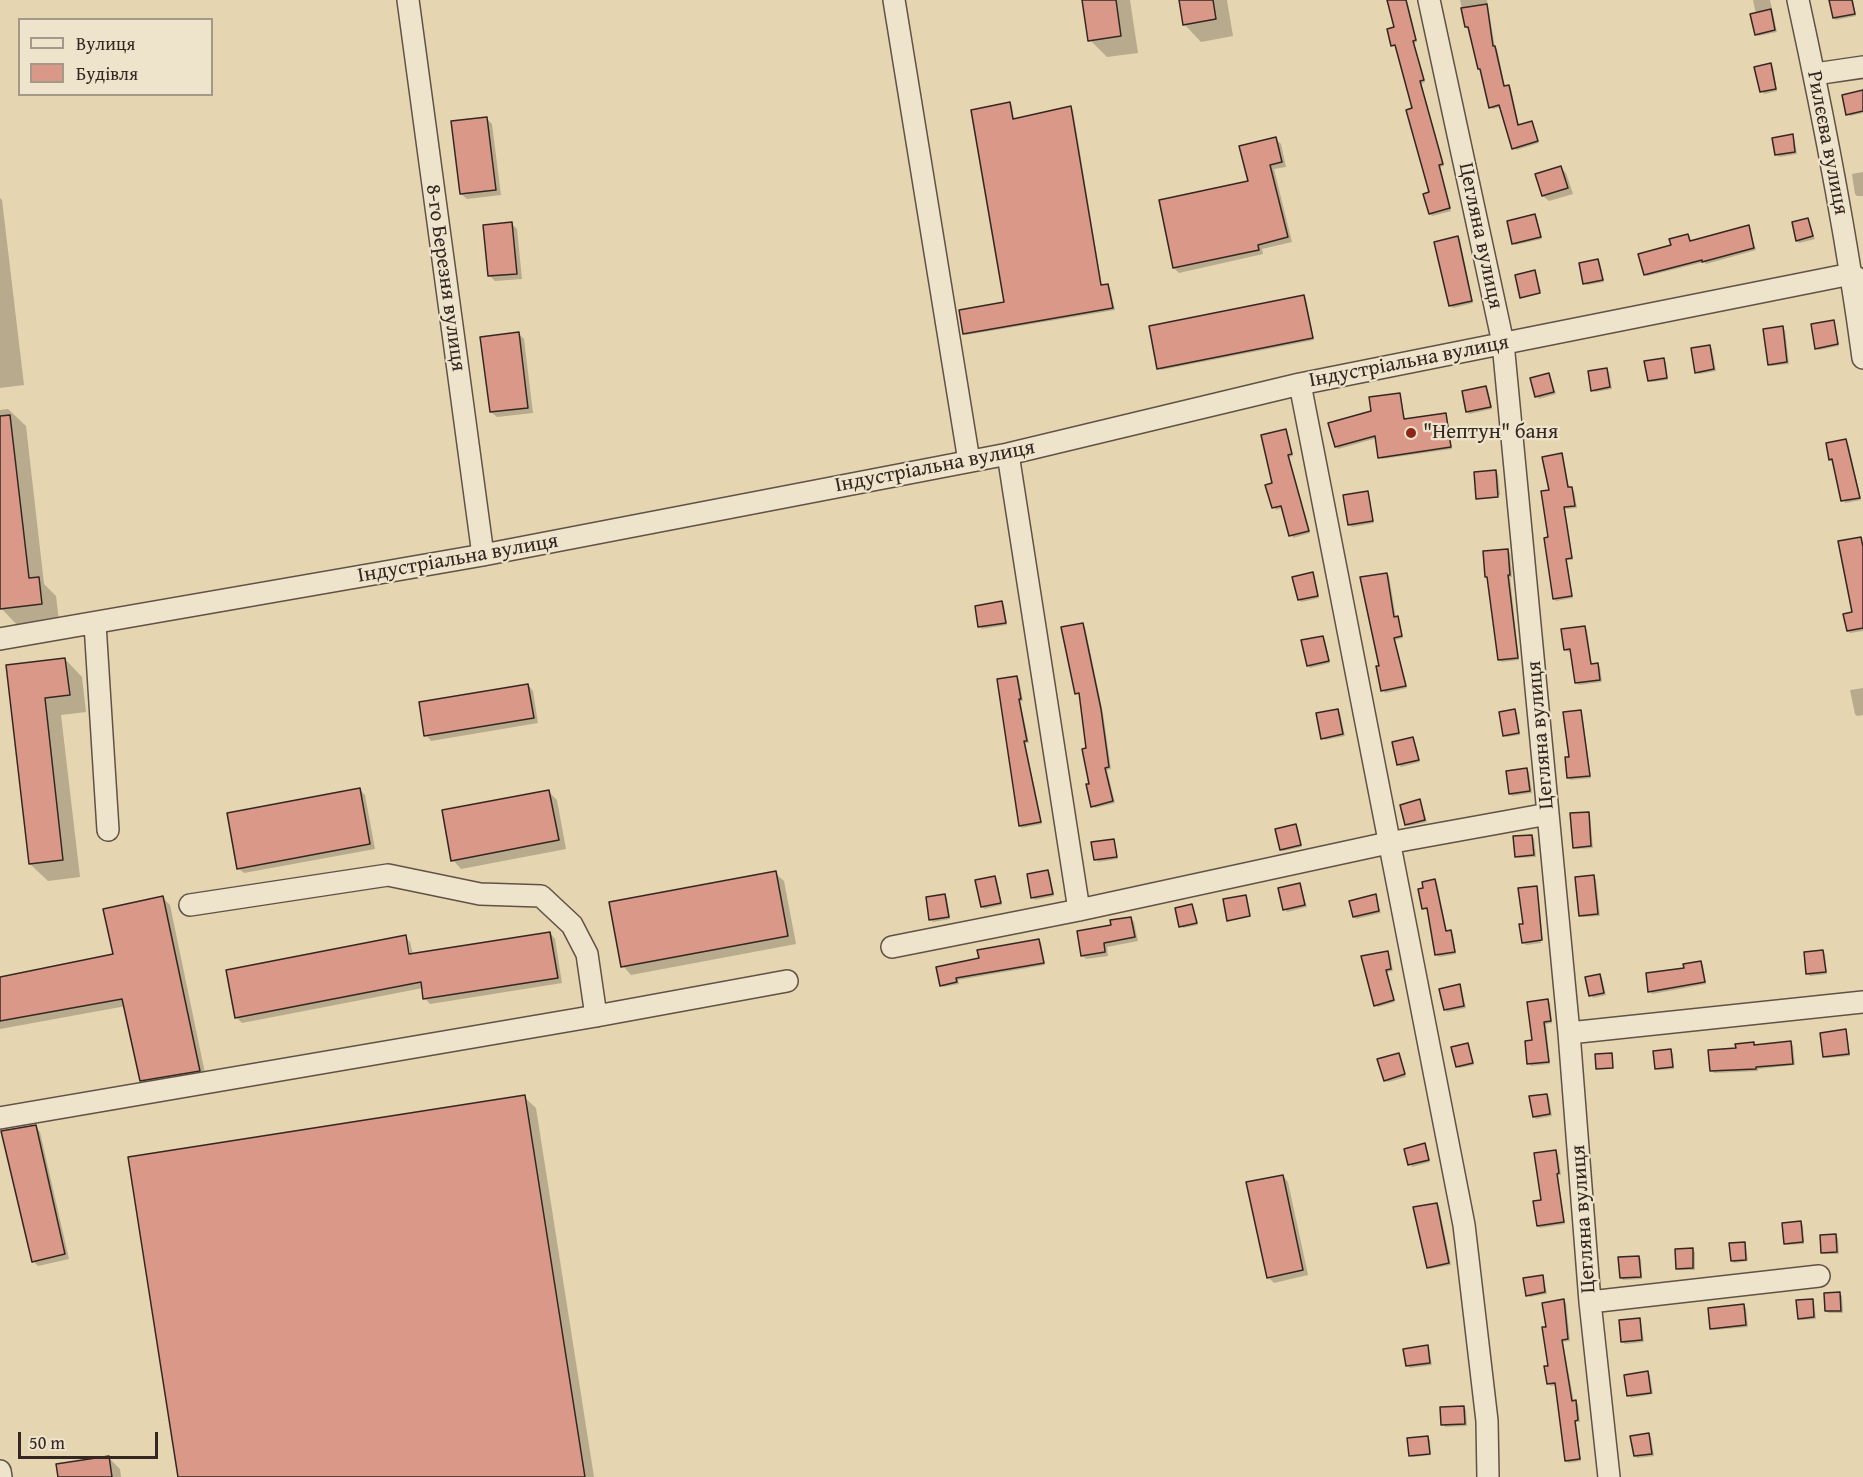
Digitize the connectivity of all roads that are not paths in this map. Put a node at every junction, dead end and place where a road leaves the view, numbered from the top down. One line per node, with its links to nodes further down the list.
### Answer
1 (408, 0): 13 (street, 8-го Березня вулиця)
2 (894, 0): 12 (street)
3 (1430, 0): 8 (street, Цегляна вулиця)
4 (1798, 0): 6 (street, Рилєєва вулиця)
5 (1863, 67): 6 (street)
6 (1815, 74): 7 (street, Рилєєва вулиця)
7 (1857, 278): 8 (street, Індустріальна вулиця); 9 (street, Рилєєва вулиця)
8 (1503, 343): 10 (street, Індустріальна вулиця); 16 (street, Цегляна вулиця)
9 (1863, 358)
10 (1300, 384): 11 (street, Індустріальна вулиця); 18 (street)
11 (1008, 454): 12 (street, Індустріальна вулиця); 20 (street)
12 (969, 461): 13 (street, Індустріальна вулиця)
13 (483, 555): 14 (street, Індустріальна вулиця)
14 (95, 624): 15 (street, Індустріальна вулиця); 17 (street)
15 (0, 639)
16 (1548, 814): 18 (street); 25 (street, Цегляна вулиця)
17 (108, 830)
18 (1388, 843): 20 (street); 31 (street)
19 (190, 905): 24 (street)
20 (1079, 910): 21 (street)
21 (892, 947)
22 (788, 981): 24 (street)
23 (1863, 1002): 25 (street)
24 (596, 1016): 26 (street)
25 (1569, 1033): 28 (street, Цегляна вулиця)
26 (0, 1118)
27 (1819, 1276): 28 (street)
28 (1590, 1302): 32 (street, Цегляна вулиця)
29 (0, 1471): 30 (street)
30 (1, 1477)
31 (1488, 1477)
32 (1609, 1477)

